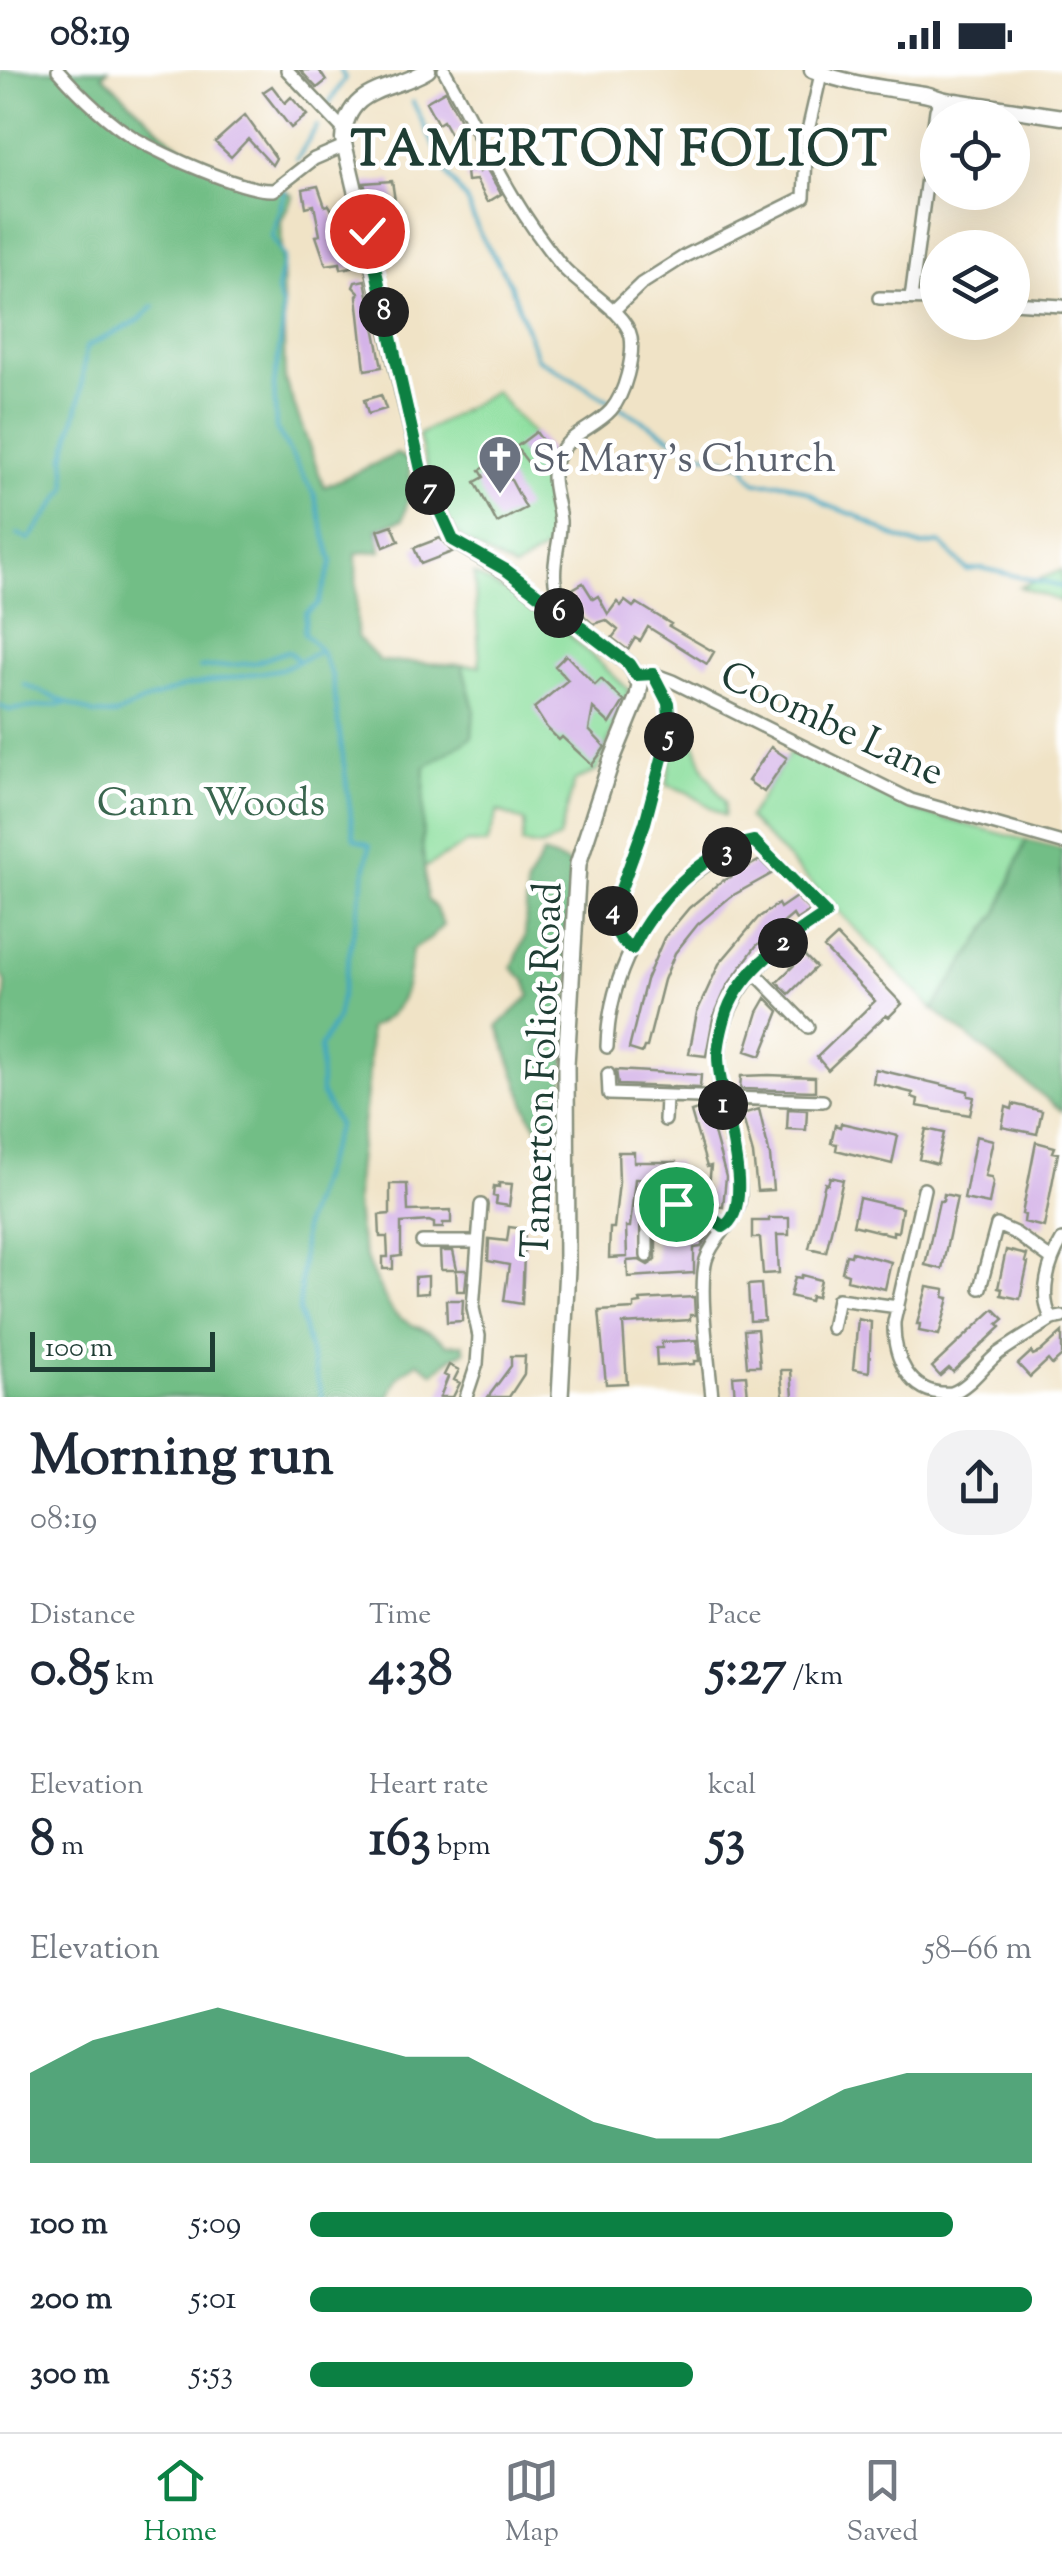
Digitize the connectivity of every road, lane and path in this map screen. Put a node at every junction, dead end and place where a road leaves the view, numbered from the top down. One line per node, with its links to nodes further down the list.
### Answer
1 (58, 70): 10 (street)
2 (287, 70): 10 (street)
3 (428, 70): 6 (street)
4 (444, 70): 17 (street)
5 (816, 72): 7 (street); 17 (street)
6 (392, 76): 10 (street)
7 (939, 100)
8 (1030, 114): 9 (street)
9 (1062, 118)
10 (344, 138): 18 (street)
11 (922, 210): 13 (street)
12 (879, 298): 13 (street)
13 (911, 298): 14 (street)
14 (920, 298)
15 (1030, 305): 16 (street)
16 (1062, 306)
17 (613, 311): 18 (street)
18 (577, 627): 19 (street)
19 (645, 675): 20 (street, Coombe Lane); 21 (street); 43 (main road, Tamerton Foliot Road)
20 (1062, 843)
21 (632, 949): 22 (street); 24 (street)
22 (754, 972): 23 (street); 27 (street)
23 (808, 1027)
24 (607, 1047)
25 (608, 1074): 26 (street)
26 (666, 1097): 27 (street); 29 (street)
27 (722, 1100): 28 (street); 32 (street)
28 (823, 1101)
29 (665, 1120)
30 (924, 1189): 39 (street)
31 (481, 1205): 35 (street)
32 (723, 1227): 36 (street); 44 (street)
33 (1062, 1240): 37 (street)
34 (422, 1242): 35 (street)
35 (478, 1242): 42 (street)
36 (647, 1256)
37 (1051, 1260): 38 (street); 40 (street)
38 (980, 1288)
39 (898, 1307): 40 (street); 41 (street)
40 (1057, 1318)
41 (832, 1328)
42 (466, 1397)
43 (560, 1397)
44 (712, 1397)

